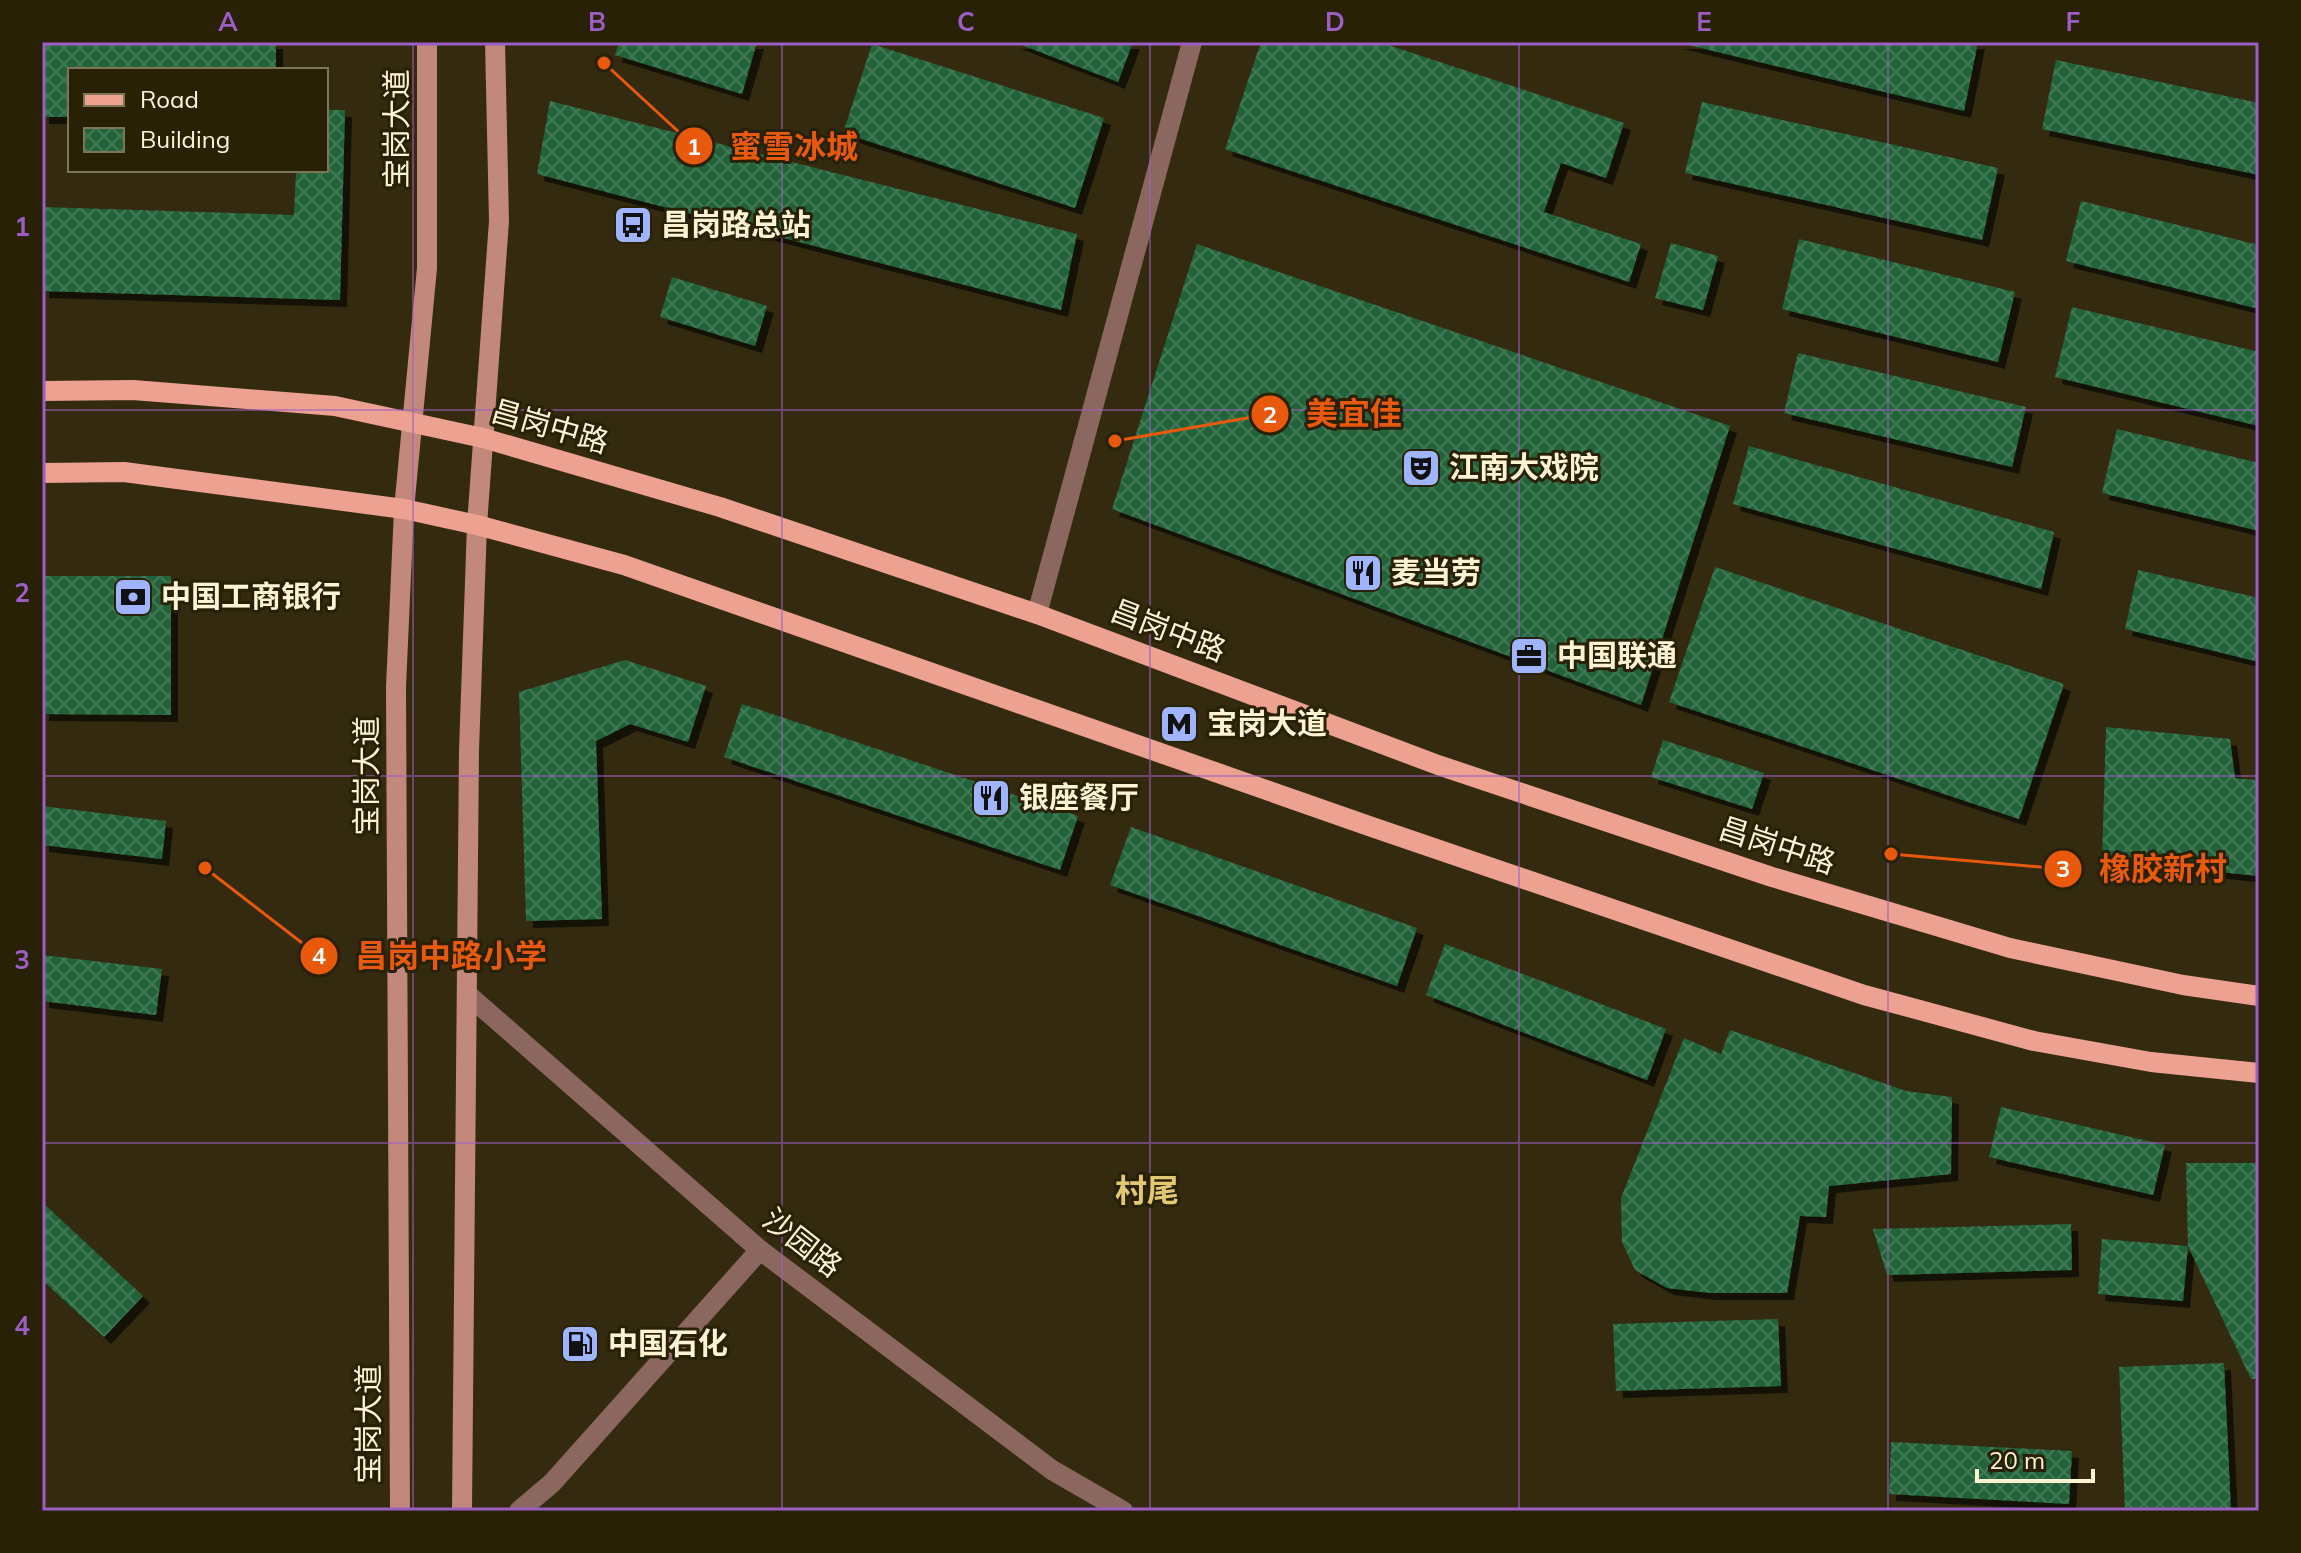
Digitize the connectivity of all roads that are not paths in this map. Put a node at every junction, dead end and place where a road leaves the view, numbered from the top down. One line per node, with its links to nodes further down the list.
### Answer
1 (427, 42): 5 (main road, 宝岗大道)
2 (495, 42): 6 (main road)
3 (1192, 42): 10 (street)
4 (42, 391): 5 (main road, 昌岗中路)
5 (412, 422): 6 (main road, 昌岗中路); 8 (main road, 宝岗大道)
6 (483, 438): 9 (main road); 10 (main road, 昌岗中路)
7 (42, 473): 8 (main road)
8 (404, 509): 9 (main road); 15 (main road, 宝岗大道)
9 (477, 525): 11 (main road); 13 (main road)
10 (1037, 614): 12 (main road, 昌岗中路)
11 (467, 994): 14 (street, 沙园路); 16 (main road)
12 (2259, 996)
13 (2259, 1073)
14 (760, 1250): 17 (street); 18 (street, 沙园路)
15 (400, 1511)
16 (462, 1511)
17 (519, 1511)
18 (1123, 1511)

